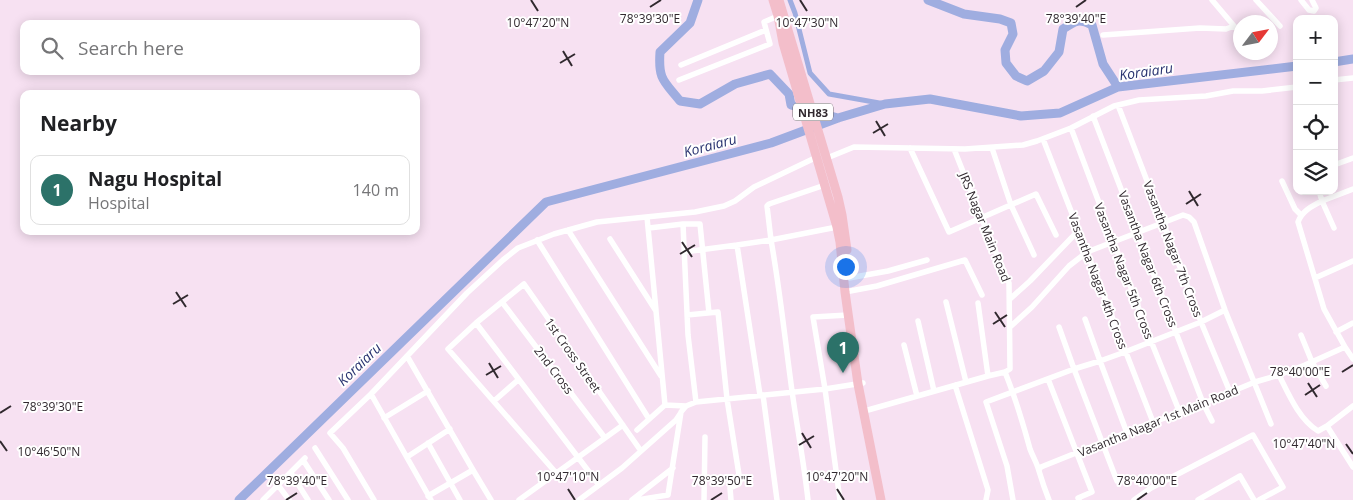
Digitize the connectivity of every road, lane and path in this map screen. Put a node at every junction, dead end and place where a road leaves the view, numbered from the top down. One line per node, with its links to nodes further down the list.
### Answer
1 (772, 0): 7 (highway, NH83)
2 (779, 0): 14 (highway)
3 (1212, 0): 8 (street)
4 (1256, 0): 10 (street)
5 (1301, 0): 6 (street)
6 (1312, 0)
7 (778, 16): 11 (street); 14 (highway, NH83)
8 (1233, 25)
9 (1233, 26): 12 (street)
10 (1280, 26)
11 (766, 30): 13 (street); 16 (street)
12 (1103, 35)
13 (681, 65)
14 (796, 73): 26 (highway, NH83)
15 (1353, 78): 17 (street)
16 (679, 80)
17 (1338, 80)
18 (1293, 87): 19 (street)
19 (1118, 105): 20 (street); 38 (street, Vasantha Nagar 7th Cross)
20 (1093, 116): 21 (street); 45 (street, Vasantha Nagar 6th Cross)
21 (1071, 128): 22 (street); 50 (street, Vasantha Nagar 5th Cross)
22 (1043, 139): 24 (street); 44 (street, Vasantha Nagar 4th Cross)
23 (910, 148): 25 (street); 26 (street); 37 (street)
24 (992, 148): 25 (street); 34 (street)
25 (954, 149): 37 (street, JRS Nagar Main Road)
26 (821, 155): 30 (highway, NH83); 36 (street); 58 (highway, NH83)
27 (1353, 158): 28 (street)
28 (1338, 164)
29 (1282, 181): 35 (street)
30 (825, 185): 40 (highway, NH83); 49 (street)
31 (1352, 191): 33 (street)
32 (1320, 195): 33 (street)
33 (1322, 201): 35 (street); 42 (street)
34 (1011, 205): 37 (street); 46 (street); 55 (street)
35 (1301, 215): 59 (street)
36 (647, 217): 41 (street); 43 (street)
37 (981, 217): 62 (street, JRS Nagar Main Road)
38 (1163, 221): 45 (street); 66 (street); 73 (street, Vasantha Nagar 7th Cross)
39 (683, 224): 41 (street); 52 (street); 53 (street)
40 (837, 227): 49 (street); 60 (highway, NH83)
41 (649, 228): 67 (street)
42 (1334, 228)
43 (568, 230): 48 (street); 93 (street)
44 (1078, 231): 54 (street, Vasantha Nagar 4th Cross); 62 (street)
45 (1137, 232): 50 (street); 78 (street, Vasantha Nagar 6th Cross)
46 (1056, 235)
47 (610, 239): 67 (street)
48 (537, 240): 85 (street); 121 (street)
49 (771, 240): 51 (street); 104 (street)
50 (1113, 242): 54 (street); 81 (street, Vasantha Nagar 5th Cross)
51 (737, 245): 52 (street); 108 (street)
52 (702, 250): 53 (street); 68 (street)
53 (684, 252): 69 (street)
54 (1087, 252): 76 (street); 84 (street, Vasantha Nagar 4th Cross)
55 (1034, 255)
56 (927, 260): 58 (street)
57 (1353, 261): 59 (street)
58 (849, 278): 60 (highway, NH83)
59 (1315, 278): 79 (street)
60 (848, 291): 61 (street); 70 (highway, NH83); 98 (highway, NH83)
61 (982, 295)
62 (1010, 299): 76 (street, JRS Nagar Main Road)
63 (502, 302): 74 (street); 125 (street, 1st Cross Street); 131 (street, 2nd Cross)
64 (946, 302): 96 (street)
65 (978, 303): 92 (street)
66 (1225, 310): 73 (street); 97 (street)
67 (656, 311): 93 (street)
68 (708, 313): 69 (street); 110 (street)
69 (687, 315): 112 (street)
70 (848, 315): 98 (highway, NH83); 101 (street)
71 (1085, 319): 87 (street)
72 (918, 321): 103 (street)
73 (1201, 322): 78 (street); 106 (street, Vasantha Nagar 7th Cross)
74 (476, 323): 95 (street); 111 (street)
75 (1353, 323): 79 (street)
76 (1010, 327): 90 (street, JRS Nagar Main Road)
77 (1059, 327): 89 (street)
78 (1176, 331): 81 (street); 113 (street, Vasantha Nagar 6th Cross)
79 (1336, 332): 83 (street)
80 (1301, 335): 88 (street)
81 (1151, 341): 84 (street); 119 (street, Vasantha Nagar 5th Cross)
82 (904, 345): 109 (street)
83 (1344, 347): 86 (street); 88 (street, Vasantha Nagar 1st Main Road)
84 (1126, 352): 87 (street); 123 (street, Vasantha Nagar 4th Cross)
85 (407, 356): 102 (street); 107 (street)
86 (1353, 359)
87 (1100, 361): 89 (street); 129 (street)
88 (1312, 362): 91 (street, Vasantha Nagar 1st Main Road); 100 (street)
89 (1074, 369): 94 (street); 133 (street)
90 (1005, 372): 92 (street); 105 (street)
91 (1279, 375): 97 (street, Vasantha Nagar 1st Main Road); 126 (street)
92 (988, 376): 96 (street)
93 (662, 379): 114 (street)
94 (1048, 379): 105 (street); 136 (street)
95 (518, 380): 111 (street); 138 (street)
96 (966, 382): 99 (street)
97 (1255, 382): 106 (street, Vasantha Nagar 1st Main Road); 124 (street)
98 (860, 383): 101 (street); 117 (highway, NH83); 168 (highway, NH83)
99 (955, 385): 103 (street); 169 (street)
100 (1326, 386)
101 (826, 389): 104 (street); 167 (street)
102 (428, 391): 120 (street); 127 (street)
103 (934, 391): 109 (street)
104 (792, 392): 108 (street); 166 (street)
105 (1013, 392): 142 (street); 170 (street)
106 (1230, 392): 113 (street, Vasantha Nagar 1st Main Road)
107 (370, 394): 120 (street); 156 (street)
108 (761, 395): 110 (street); 165 (street)
109 (917, 396): 117 (street)
110 (727, 399): 112 (street); 164 (street)
111 (494, 401): 144 (street)
112 (696, 402): 115 (street)
113 (1203, 403): 119 (street, Vasantha Nagar 1st Main Road); 122 (street, Vasantha Nagar 6th Cross)
114 (665, 405): 115 (street); 121 (street)
115 (686, 406): 118 (street)
116 (1353, 406): 126 (street)
117 (868, 410): 168 (highway, NH83)
118 (681, 412): 135 (street); 140 (street)
119 (1180, 413): 123 (street, Vasantha Nagar 1st Main Road)
120 (384, 418): 137 (street)
121 (649, 419): 128 (street)
122 (1212, 421)
123 (1153, 422): 129 (street, Vasantha Nagar 1st Main Road)
124 (1271, 424)
125 (623, 425): 131 (street); 135 (street, 1st Cross Street)
126 (1327, 426): 139 (street)
127 (450, 429): 132 (street); 141 (street)
128 (637, 430)
129 (1127, 433): 133 (street, Vasantha Nagar 1st Main Road)
130 (705, 437): 163 (street)
131 (605, 438): 138 (street)
132 (428, 443): 137 (street); 146 (street)
133 (1103, 443): 136 (street, Vasantha Nagar 1st Main Road); 145 (street)
134 (316, 448): 155 (street)
135 (641, 451): 148 (street)
136 (1077, 453): 142 (street, Vasantha Nagar 1st Main Road); 172 (street)
137 (407, 457): 150 (street)
138 (578, 457): 144 (street); 148 (street)
139 (1353, 467)
140 (673, 468): 149 (street); 161 (street)
141 (473, 470): 146 (street); 158 (street)
142 (1039, 470): 171 (street)
143 (290, 473): 147 (street); 153 (street); 154 (street)
144 (557, 474): 159 (street)
145 (1117, 480)
146 (451, 482): 150 (street); 157 (street)
147 (278, 485): 151 (street); 152 (street)
148 (599, 485): 160 (street)
149 (668, 497): 162 (street)
150 (429, 498)
151 (263, 500)
152 (289, 500)
153 (308, 500)
154 (329, 500)
155 (348, 500)
156 (374, 500)
157 (460, 500)
158 (491, 500)
159 (519, 500)
160 (579, 500)
161 (632, 500)
162 (637, 500)
163 (704, 500)
164 (731, 500)
165 (777, 500)
166 (808, 500)
167 (840, 500)
168 (881, 500)
169 (986, 500)
170 (1013, 500)
171 (1049, 500)
172 (1079, 500)
173 (1134, 500): 176 (street)
174 (1198, 500): 175 (street)
175 (1254, 500)
176 (1259, 500)

